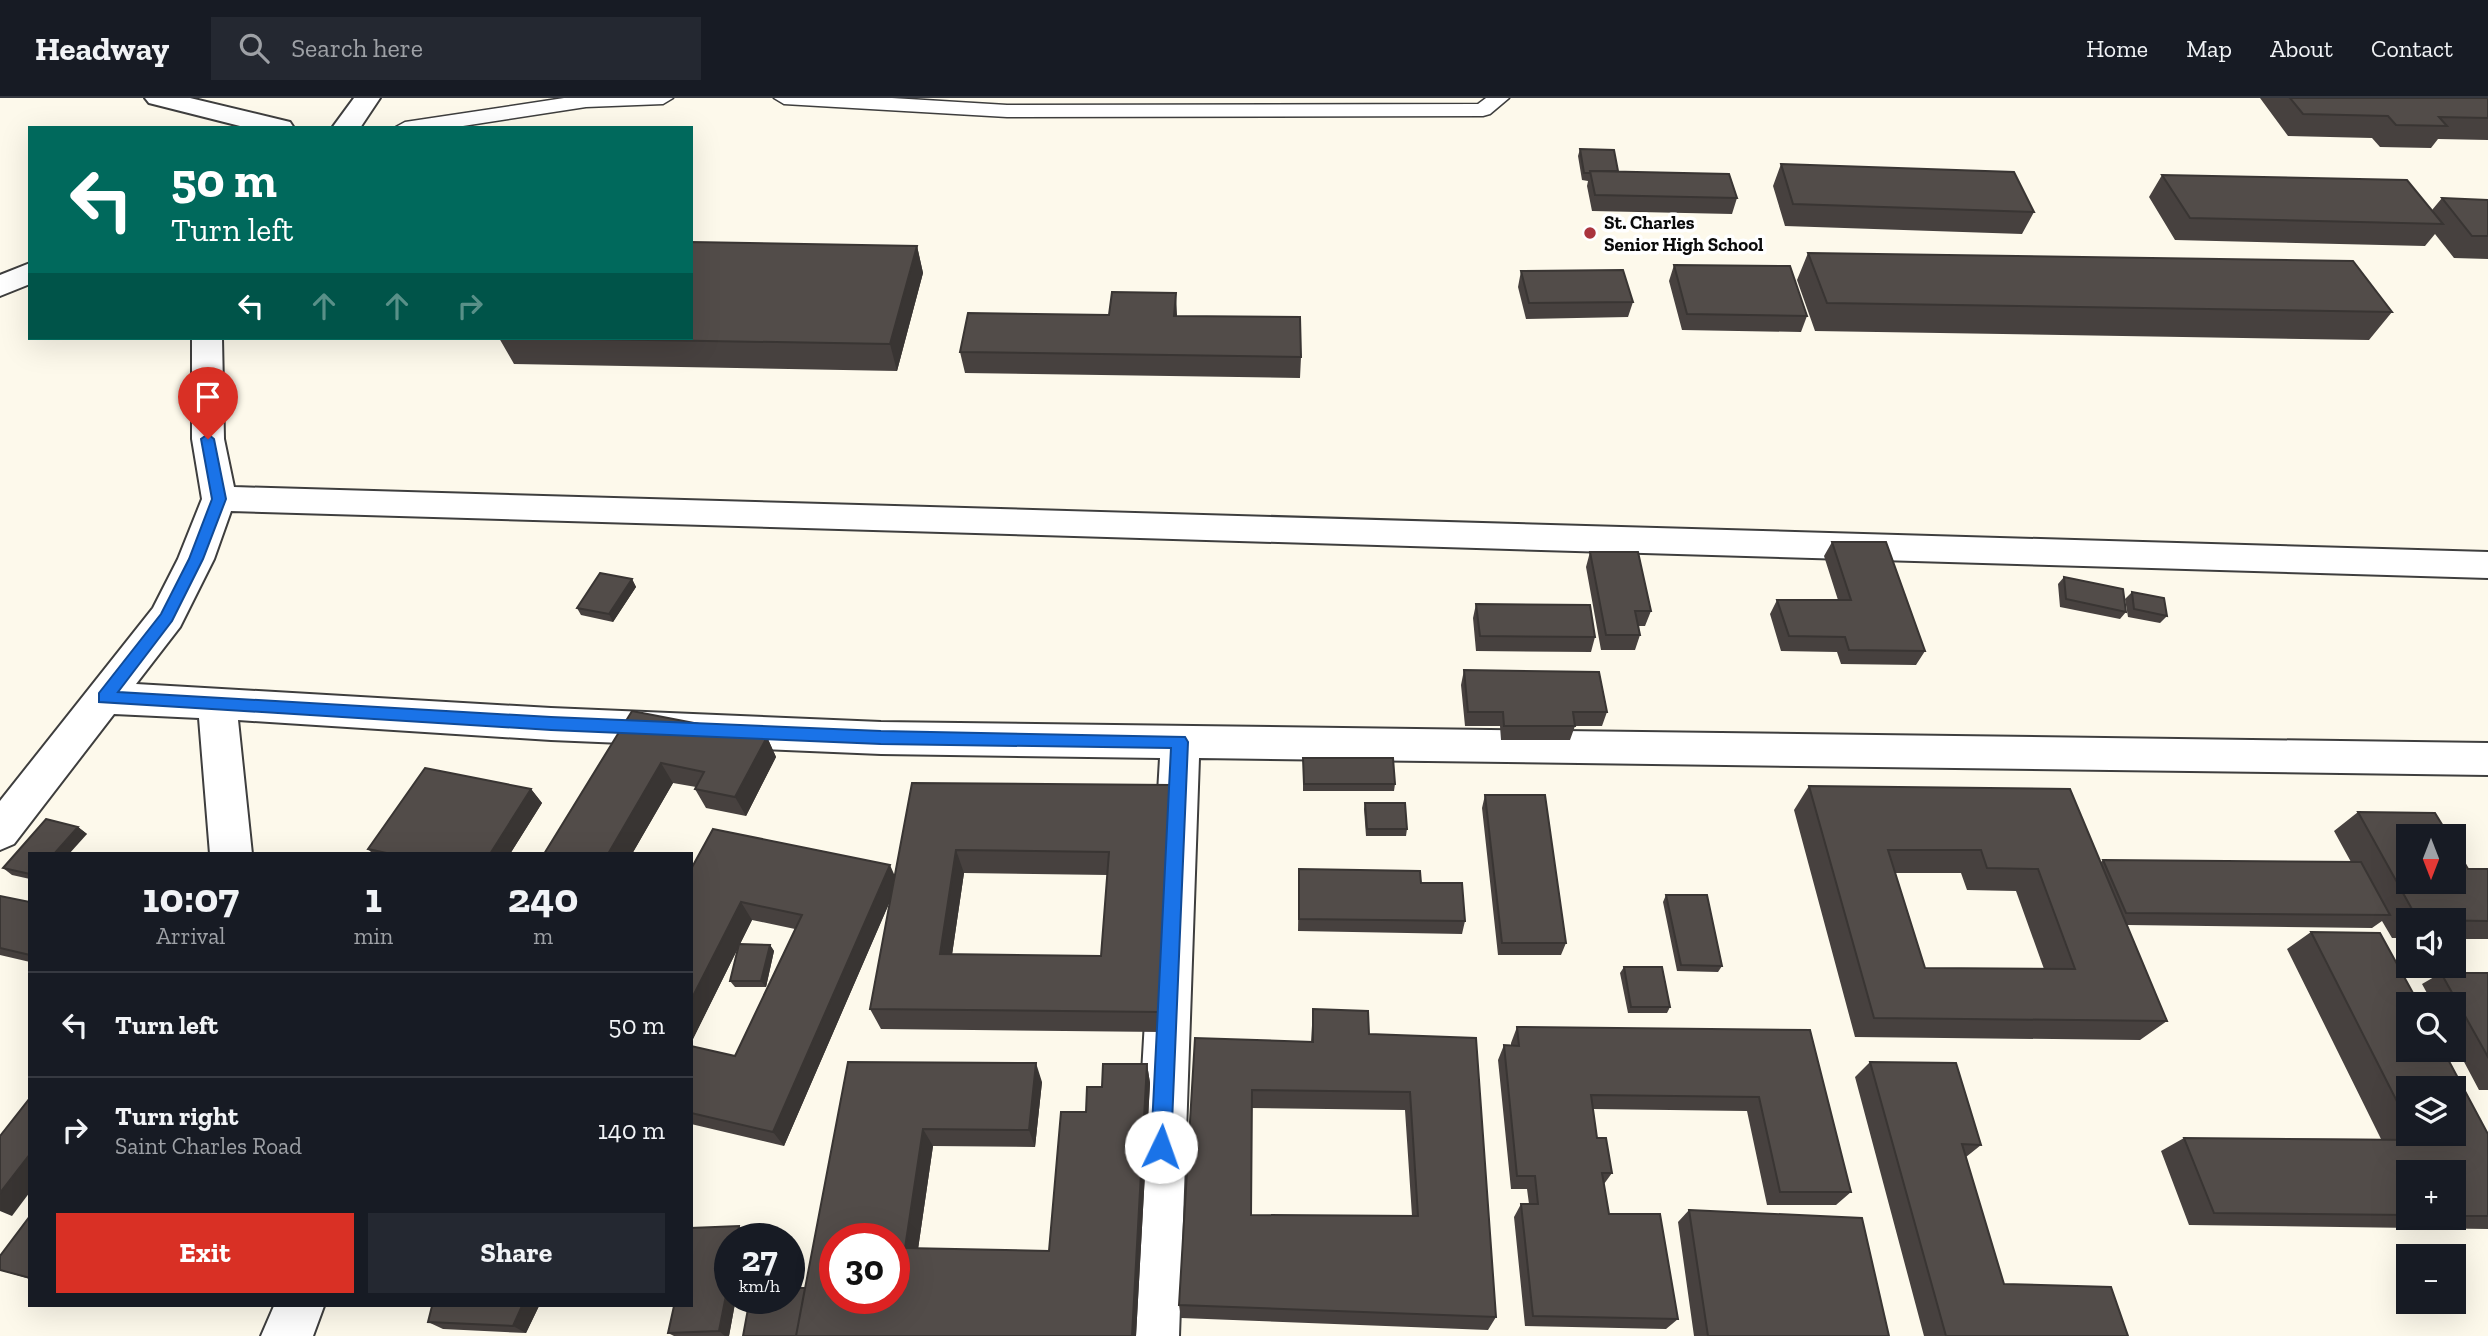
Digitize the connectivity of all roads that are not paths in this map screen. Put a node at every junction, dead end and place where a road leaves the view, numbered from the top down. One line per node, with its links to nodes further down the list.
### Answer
1 (158, 98): 6 (street)
2 (367, 98): 7 (street)
3 (663, 98): 8 (lane)
4 (784, 98): 5 (lane)
5 (1499, 98)
6 (273, 126)
7 (347, 126)
8 (418, 126)
9 (28, 273): 10 (street)
10 (0, 287)
11 (207, 340): 12 (street)
12 (219, 499): 13 (street); 14 (street)
13 (2488, 565)
14 (105, 698): 15 (street); 18 (street)
15 (217, 703): 16 (street); 19 (street)
16 (1180, 742): 17 (street); 22 (street)
17 (2488, 759)
18 (0, 832)
19 (231, 852)
20 (299, 1307): 21 (street)
21 (287, 1336)
22 (1153, 1336)

